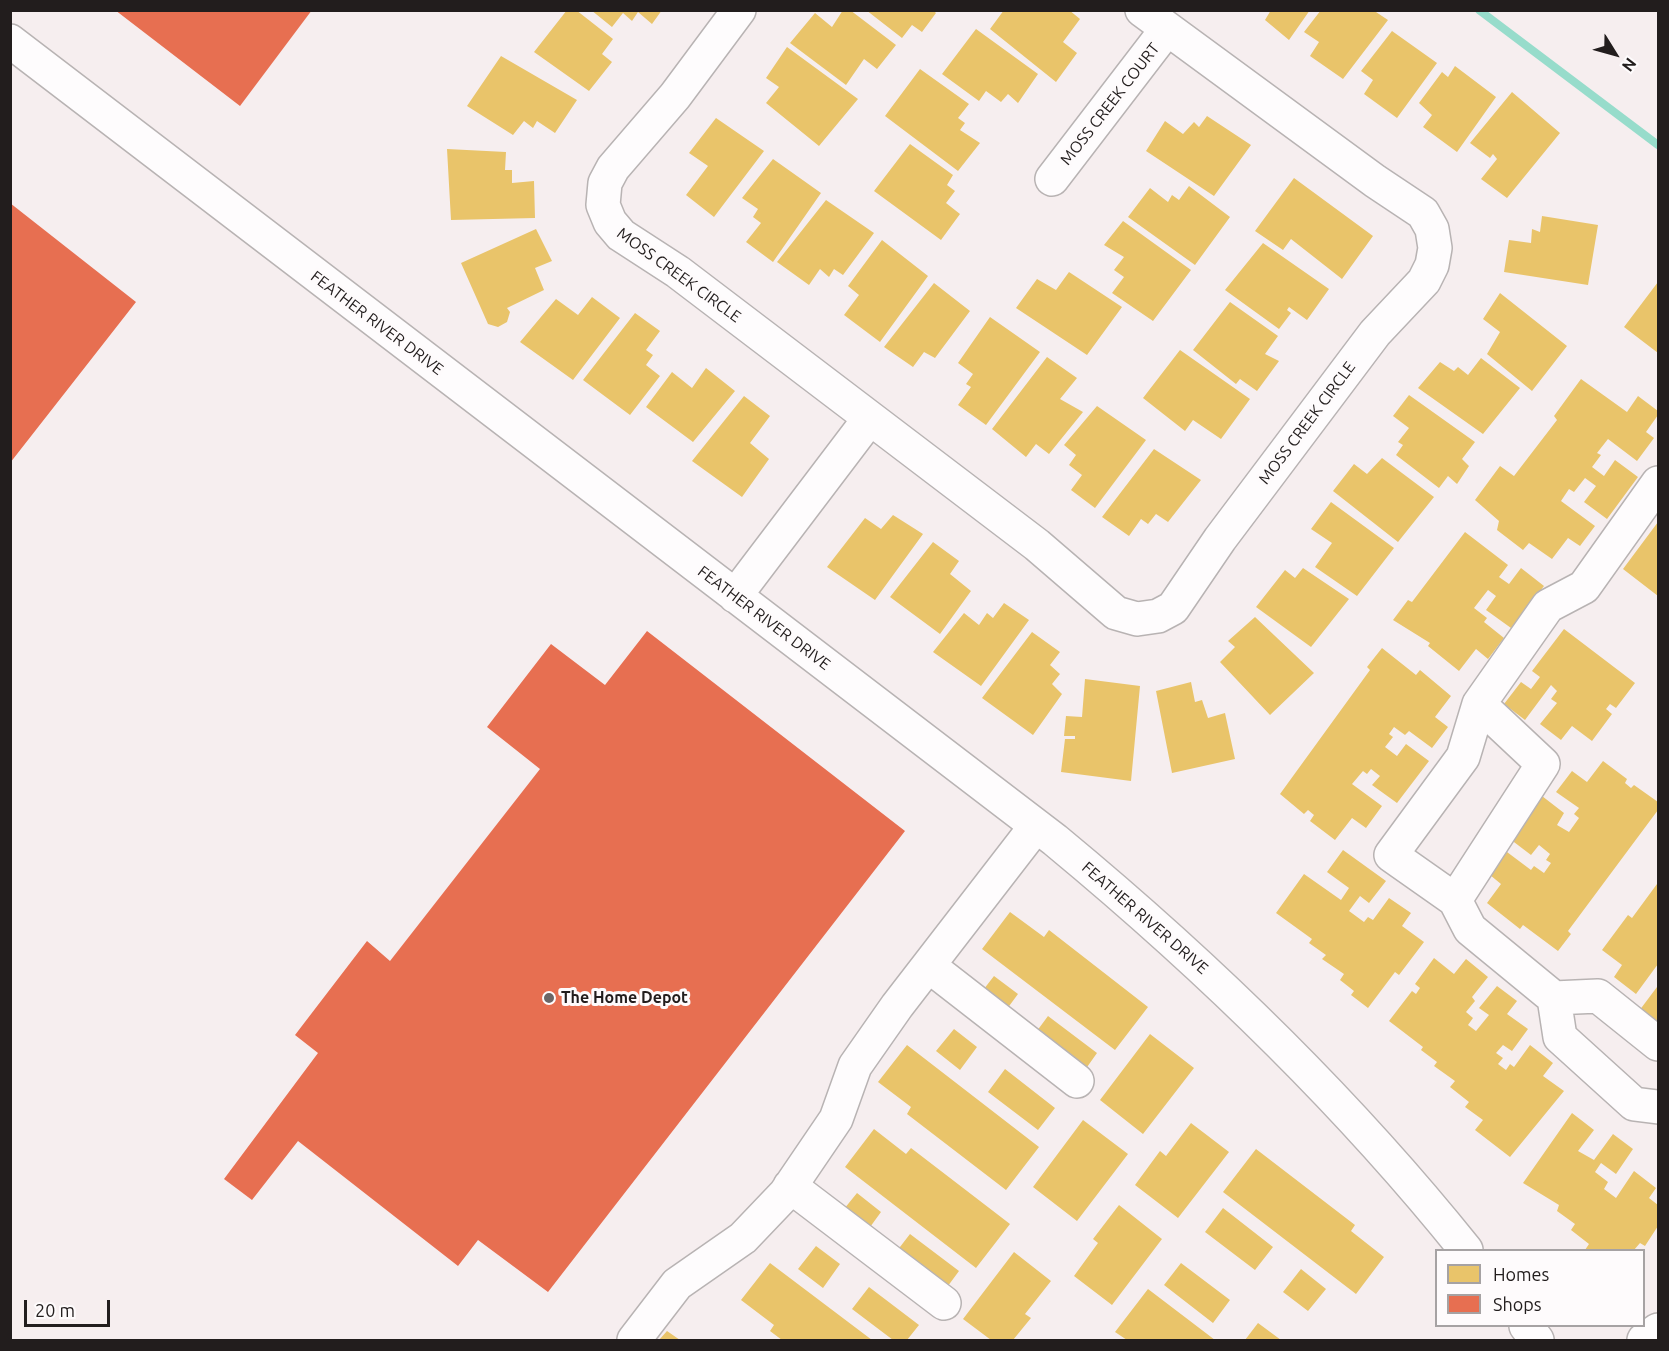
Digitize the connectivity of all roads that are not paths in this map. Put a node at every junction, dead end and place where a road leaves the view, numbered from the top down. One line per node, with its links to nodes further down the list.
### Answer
1 (739, 10): 5 (street, MOSS CREEK CIRCLE)
2 (1155, 20): 4 (street, MOSS CREEK COURT); 5 (street, MOSS CREEK CIRCLE)
3 (10, 41): 7 (street, FEATHER RIVER DRIVE)
4 (1052, 179)
5 (870, 418): 7 (street)
6 (1659, 483): 8 (street)
7 (735, 596): 9 (street, FEATHER RIVER DRIVE)
8 (1479, 704): 10 (street); 10 (street)
9 (1036, 826): 11 (street); 17 (street, FEATHER RIVER DRIVE)
10 (1455, 900): 12 (street)
11 (928, 966): 14 (street); 16 (street)
12 (1554, 998): 13 (street); 15 (street)
13 (1659, 1044)
14 (1077, 1082)
15 (1659, 1107)
16 (790, 1186): 18 (street); 21 (street)
17 (1464, 1249)
18 (944, 1303)
19 (1527, 1327): 22 (street)
20 (1659, 1330): 23 (street)
21 (634, 1341)
22 (1537, 1341)
23 (1644, 1341)

